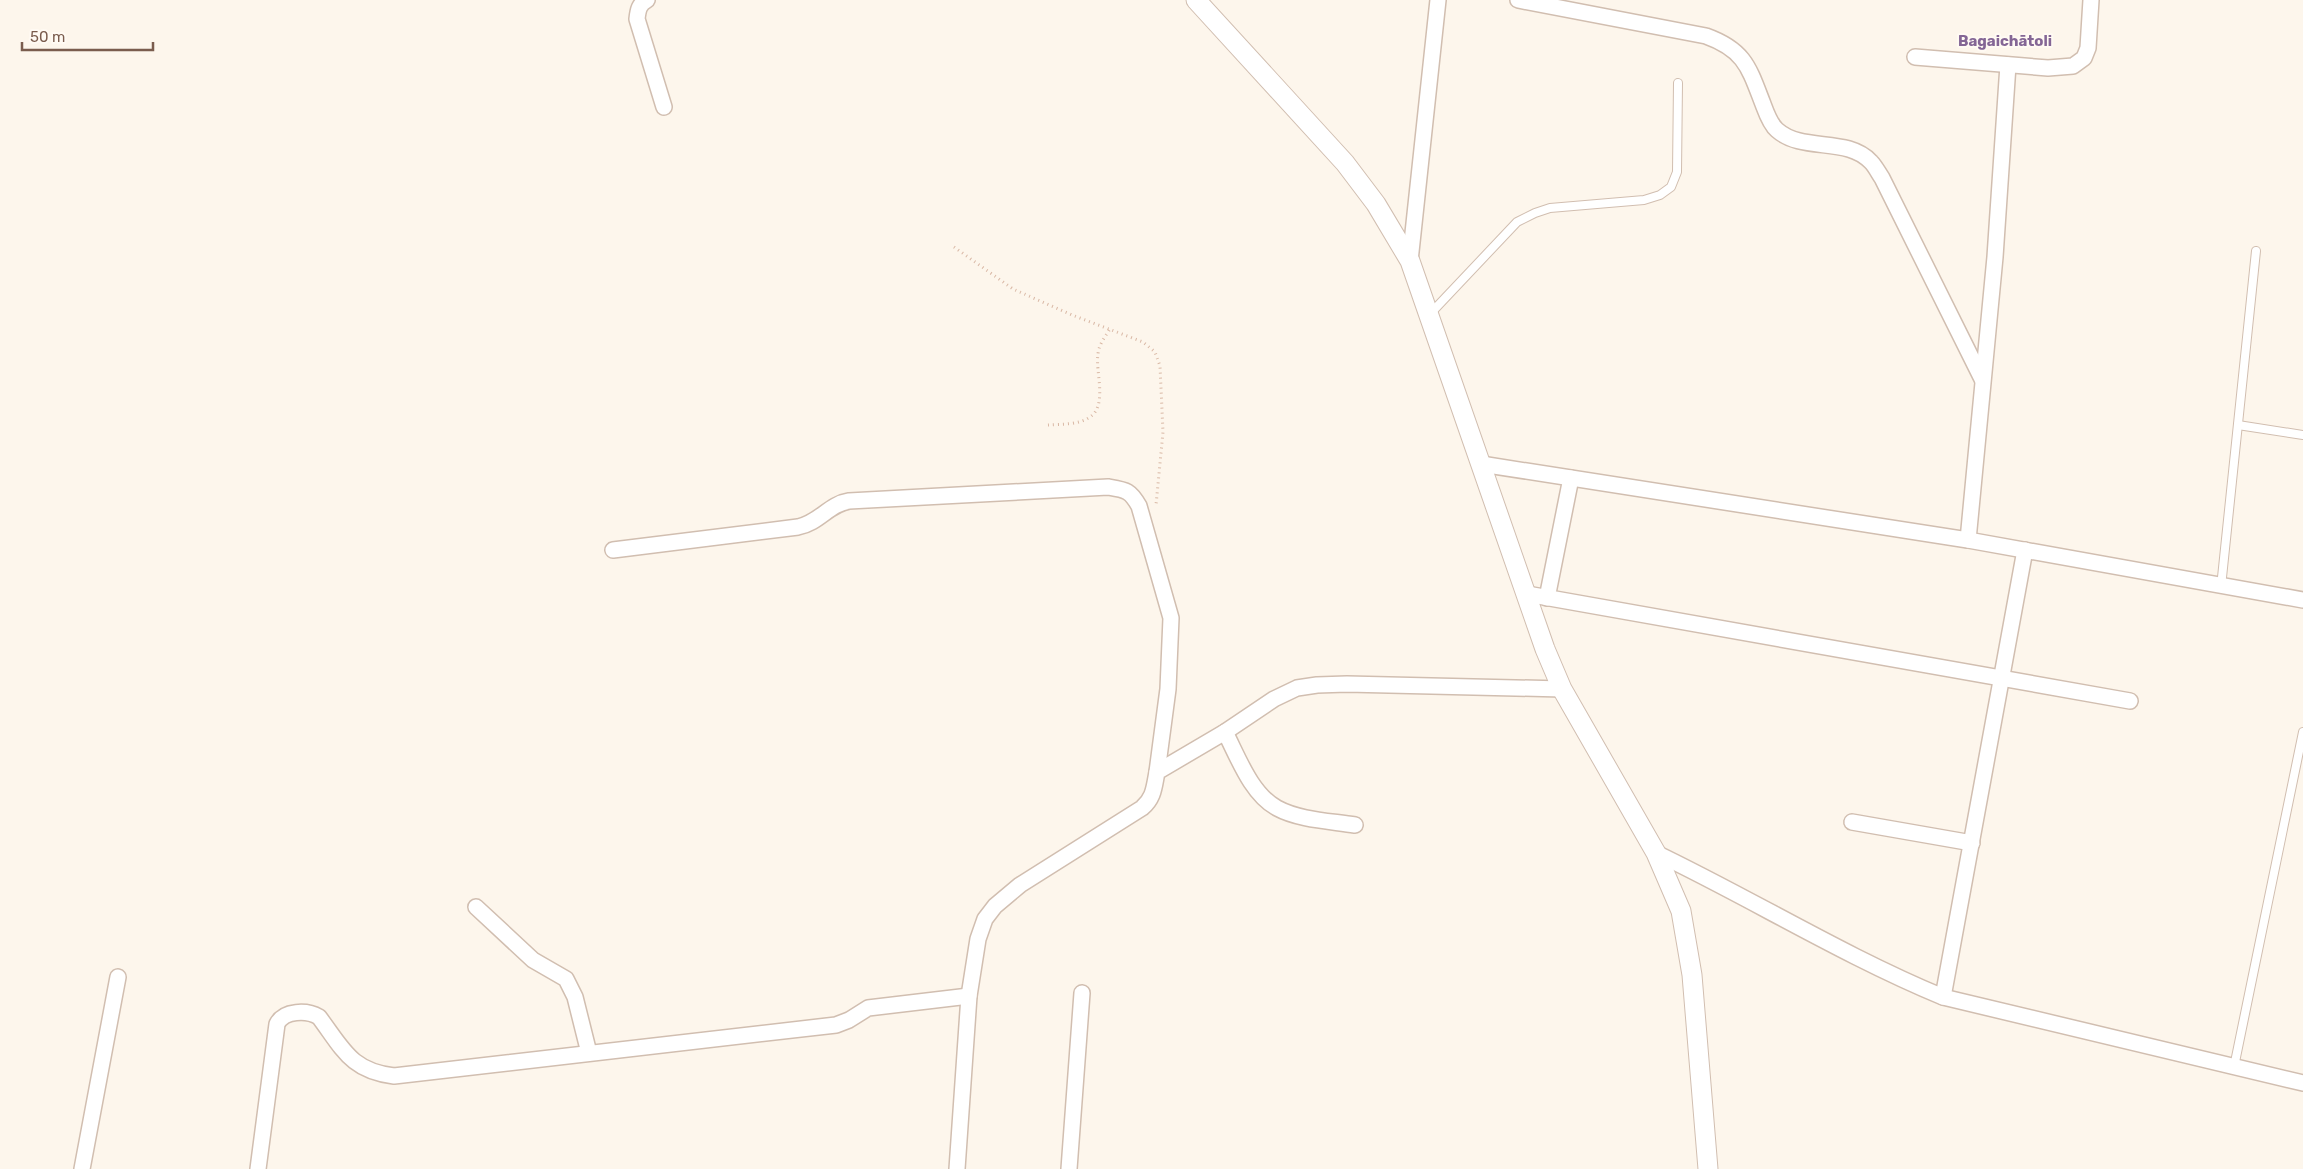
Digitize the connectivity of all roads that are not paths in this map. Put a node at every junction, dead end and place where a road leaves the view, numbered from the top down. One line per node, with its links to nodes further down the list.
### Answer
1 (647, 0): 9 (street)
2 (1196, 0): 11 (street)
3 (1438, 0): 11 (street)
4 (1518, 0): 13 (street)
5 (2091, 0): 7 (street)
6 (1915, 57): 7 (street)
7 (2008, 65): 13 (street)
8 (1678, 83): 12 (lane)
9 (664, 107)
10 (2256, 250): 14 (lane)
11 (1410, 261): 12 (street)
12 (1429, 316): 16 (street)
13 (1982, 379): 18 (street)
14 (2238, 425): 15 (lane); 21 (lane)
15 (2303, 435)
16 (1481, 464): 17 (street); 22 (street)
17 (1571, 478): 18 (street); 23 (street)
18 (1968, 540): 20 (street)
19 (613, 550): 30 (street)
20 (2025, 550): 21 (street); 25 (street)
21 (2221, 587): 24 (street)
22 (1527, 594): 23 (street); 26 (street)
23 (1547, 598): 25 (street)
24 (2303, 600)
25 (2002, 680): 27 (street); 33 (street)
26 (1562, 689): 28 (street); 34 (street)
27 (2130, 701)
28 (1225, 732): 30 (street); 32 (street)
29 (2303, 732): 41 (lane)
30 (1157, 772): 38 (street)
31 (1852, 822): 33 (street)
32 (1355, 825)
33 (1972, 843): 39 (street)
34 (1656, 853): 39 (street); 47 (street)
35 (476, 907): 40 (street)
36 (118, 977): 43 (street)
37 (1082, 993): 46 (street)
38 (969, 996): 40 (street); 45 (street)
39 (1943, 997): 41 (street)
40 (589, 1053): 44 (street)
41 (2234, 1067): 42 (street)
42 (2303, 1083)
43 (82, 1169)
44 (258, 1169)
45 (957, 1169)
46 (1068, 1169)
47 (1708, 1169)

